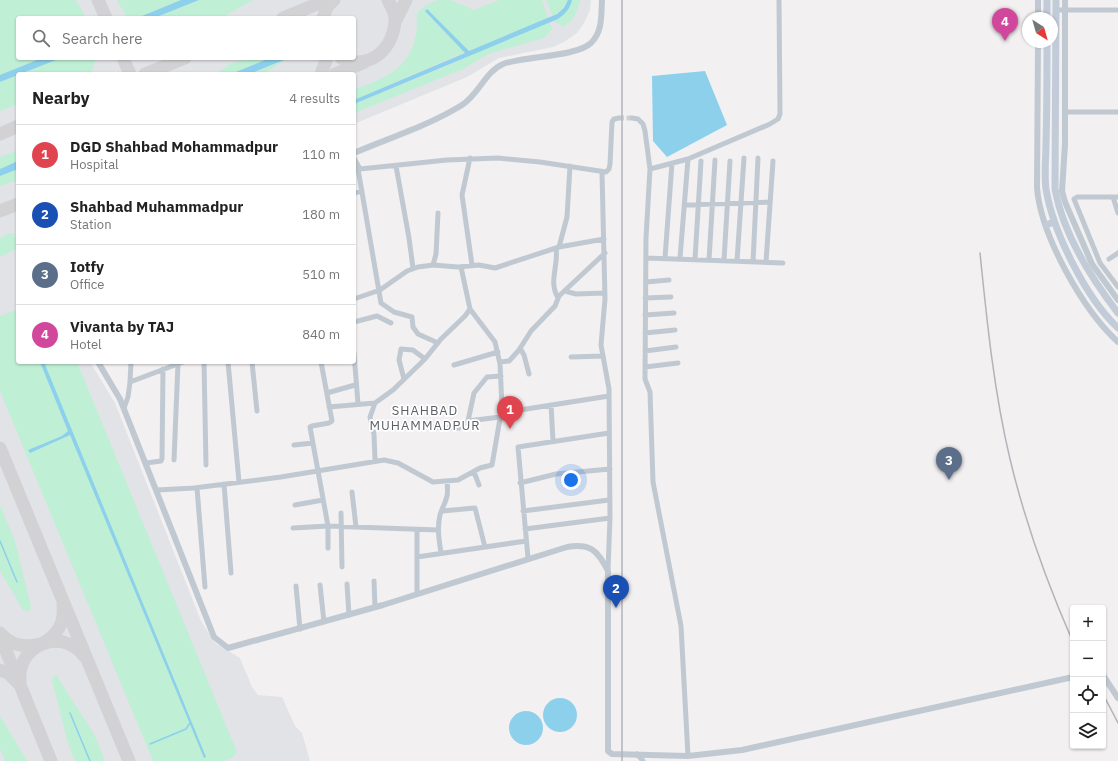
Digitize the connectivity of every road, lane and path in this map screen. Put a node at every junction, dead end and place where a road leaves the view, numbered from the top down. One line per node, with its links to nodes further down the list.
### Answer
1 (602, 0): 18 (street)
2 (779, 0): 22 (street)
3 (1038, 0): 10 (street)
4 (1047, 0): 11 (main road)
5 (1056, 0): 7 (main road)
6 (1065, 0): 8 (street)
7 (1056, 10): 8 (street); 41 (main road)
8 (1065, 10): 9 (street); 14 (street)
9 (1118, 10)
10 (1038, 12)
11 (1047, 12)
12 (1038, 48): 49 (street)
13 (1047, 48): 48 (main road)
14 (1065, 112): 15 (street); 41 (street)
15 (1118, 112)
16 (619, 118): 33 (street)
17 (632, 118): 32 (street)
18 (356, 153)
19 (470, 158): 29 (street); 30 (street); 66 (street)
20 (744, 158): 40 (street)
21 (758, 158): 38 (street)
22 (688, 159): 27 (street); 44 (street)
23 (715, 160): 42 (street)
24 (730, 160): 43 (street)
25 (701, 161): 45 (street)
26 (773, 161): 39 (street)
27 (672, 163): 32 (street); 54 (street)
28 (356, 164): 31 (street)
29 (396, 166): 31 (street); 68 (street)
30 (570, 166): 33 (street); 51 (street)
31 (358, 169): 34 (street)
32 (650, 169): 60 (street)
33 (602, 172): 50 (street)
34 (362, 191): 35 (street); 72 (street)
35 (356, 192)
36 (1116, 197): 37 (street); 47 (street)
37 (1074, 199): 41 (street); 71 (street)
38 (756, 202): 39 (street); 40 (street); 62 (street)
39 (770, 202): 63 (street)
40 (742, 203): 43 (street); 61 (street)
41 (1061, 203): 79 (street); 82 (main road)
42 (712, 204): 43 (street); 45 (street); 58 (street)
43 (727, 204): 59 (street)
44 (684, 205): 45 (street); 55 (street)
45 (698, 205): 56 (street)
46 (438, 213): 65 (street)
47 (1118, 213)
48 (1054, 222): 49 (main road); 86 (main road)
49 (1046, 225): 89 (street)
50 (604, 239): 51 (street); 52 (street)
51 (557, 248): 66 (street); 77 (street)
52 (605, 253): 73 (street); 74 (street)
53 (1118, 253): 57 (street)
54 (665, 258): 55 (street); 60 (street)
55 (680, 258): 56 (street)
56 (695, 259): 58 (street)
57 (1109, 259)
58 (709, 260): 59 (street)
59 (724, 260): 61 (street)
60 (646, 261): 70 (street)
61 (737, 261): 62 (street)
62 (753, 262): 63 (street)
63 (766, 262): 64 (street)
64 (783, 263)
65 (433, 265): 67 (street); 68 (street)
66 (472, 265): 67 (street)
67 (461, 267): 80 (street)
68 (413, 268): 72 (street)
69 (669, 280): 70 (street)
70 (646, 282): 78 (street)
71 (1118, 287)
72 (380, 290): 76 (street); 90 (street)
73 (565, 291): 74 (street); 77 (street)
74 (605, 292): 96 (street)
75 (670, 297): 78 (street)
76 (356, 298)
77 (558, 298): 92 (street)
78 (645, 298): 83 (street)
79 (1118, 300)
80 (470, 309): 90 (street); 94 (street)
81 (674, 313): 83 (street)
82 (1118, 313)
83 (645, 315): 88 (street)
84 (356, 322): 85 (street)
85 (391, 323)
86 (1118, 328)
87 (675, 330): 88 (street)
88 (645, 333): 93 (street)
89 (1118, 342)
90 (438, 343): 97 (street)
91 (676, 346): 93 (street)
92 (520, 348): 98 (street); 112 (street)
93 (645, 350): 110 (street)
94 (498, 352): 98 (street); 109 (street)
95 (571, 356): 96 (street)
96 (603, 356): 118 (street)
97 (425, 359): 114 (street); 114 (street)
98 (500, 362): 113 (street)
99 (678, 363): 110 (street)
100 (99, 364): 123 (street)
101 (131, 364): 115 (street)
102 (177, 364): 111 (street)
103 (180, 364): 132 (street)
104 (204, 364): 135 (street)
105 (228, 364): 140 (street)
106 (252, 364): 124 (street)
107 (321, 364): 117 (street)
108 (354, 364): 116 (street)
109 (454, 365)
110 (645, 367): 184 (street)
111 (163, 369): 115 (street); 134 (street)
112 (529, 374)
113 (501, 376): 125 (street); 126 (street)
114 (404, 379): 119 (street)
115 (130, 382): 123 (street)
116 (355, 386): 117 (street); 120 (street)
117 (327, 393): 122 (street)
118 (609, 396): 121 (street); 128 (street)
119 (375, 403): 120 (street); 133 (street)
120 (358, 404): 122 (street)
121 (551, 405): 125 (street); 129 (street)
122 (328, 407): 130 (street)
123 (124, 408): 134 (street)
124 (257, 411)
125 (501, 415): 126 (street); 138 (street)
126 (468, 420): 127 (street)
127 (427, 427)
128 (609, 433): 129 (street); 136 (street)
129 (553, 441): 141 (street)
130 (313, 443): 131 (street); 137 (street)
131 (294, 445)
132 (174, 460)
133 (375, 460): 137 (street); 139 (street)
134 (146, 463): 145 (street)
135 (206, 464)
136 (610, 469): 141 (street); 148 (street)
137 (318, 472): 140 (street); 147 (street)
138 (474, 472): 139 (street); 143 (street)
139 (448, 481): 150 (street)
140 (239, 482): 142 (street)
141 (520, 483): 151 (street)
142 (224, 484): 144 (street); 169 (street)
143 (479, 485)
144 (197, 488): 145 (street); 174 (street)
145 (157, 490): 179 (street)
146 (352, 492): 156 (street)
147 (323, 500): 149 (street); 154 (street)
148 (609, 500): 151 (street); 153 (street)
149 (295, 505)
150 (442, 511): 160 (street); 162 (street)
151 (523, 511): 158 (street)
152 (341, 513): 155 (street)
153 (610, 518): 158 (street); 168 (street)
154 (328, 526): 155 (street); 157 (street); 163 (street)
155 (341, 526): 156 (street); 167 (street)
156 (356, 527): 159 (street)
157 (293, 528)
158 (525, 529): 161 (street)
159 (417, 530): 160 (street); 165 (street)
160 (438, 530): 164 (street)
161 (526, 541): 162 (street); 166 (street)
162 (485, 547): 164 (street)
163 (328, 548)
164 (441, 553): 165 (street)
165 (417, 556): 175 (street)
166 (528, 558): 168 (street); 175 (street)
167 (342, 568)
168 (608, 571): 183 (street)
169 (231, 573)
170 (374, 581): 176 (street)
171 (347, 584): 177 (street)
172 (320, 585): 178 (street)
173 (296, 586): 179 (street)
174 (205, 587)
175 (417, 594): 176 (street)
176 (375, 607): 177 (street)
177 (349, 614): 178 (street)
178 (324, 622): 179 (street)
179 (300, 629)
180 (1104, 677): 182 (street)
181 (1070, 678): 185 (street)
182 (1118, 698)
183 (637, 754): 184 (street); 186 (street)
184 (688, 756): 185 (street)
185 (696, 758)
186 (643, 761)

